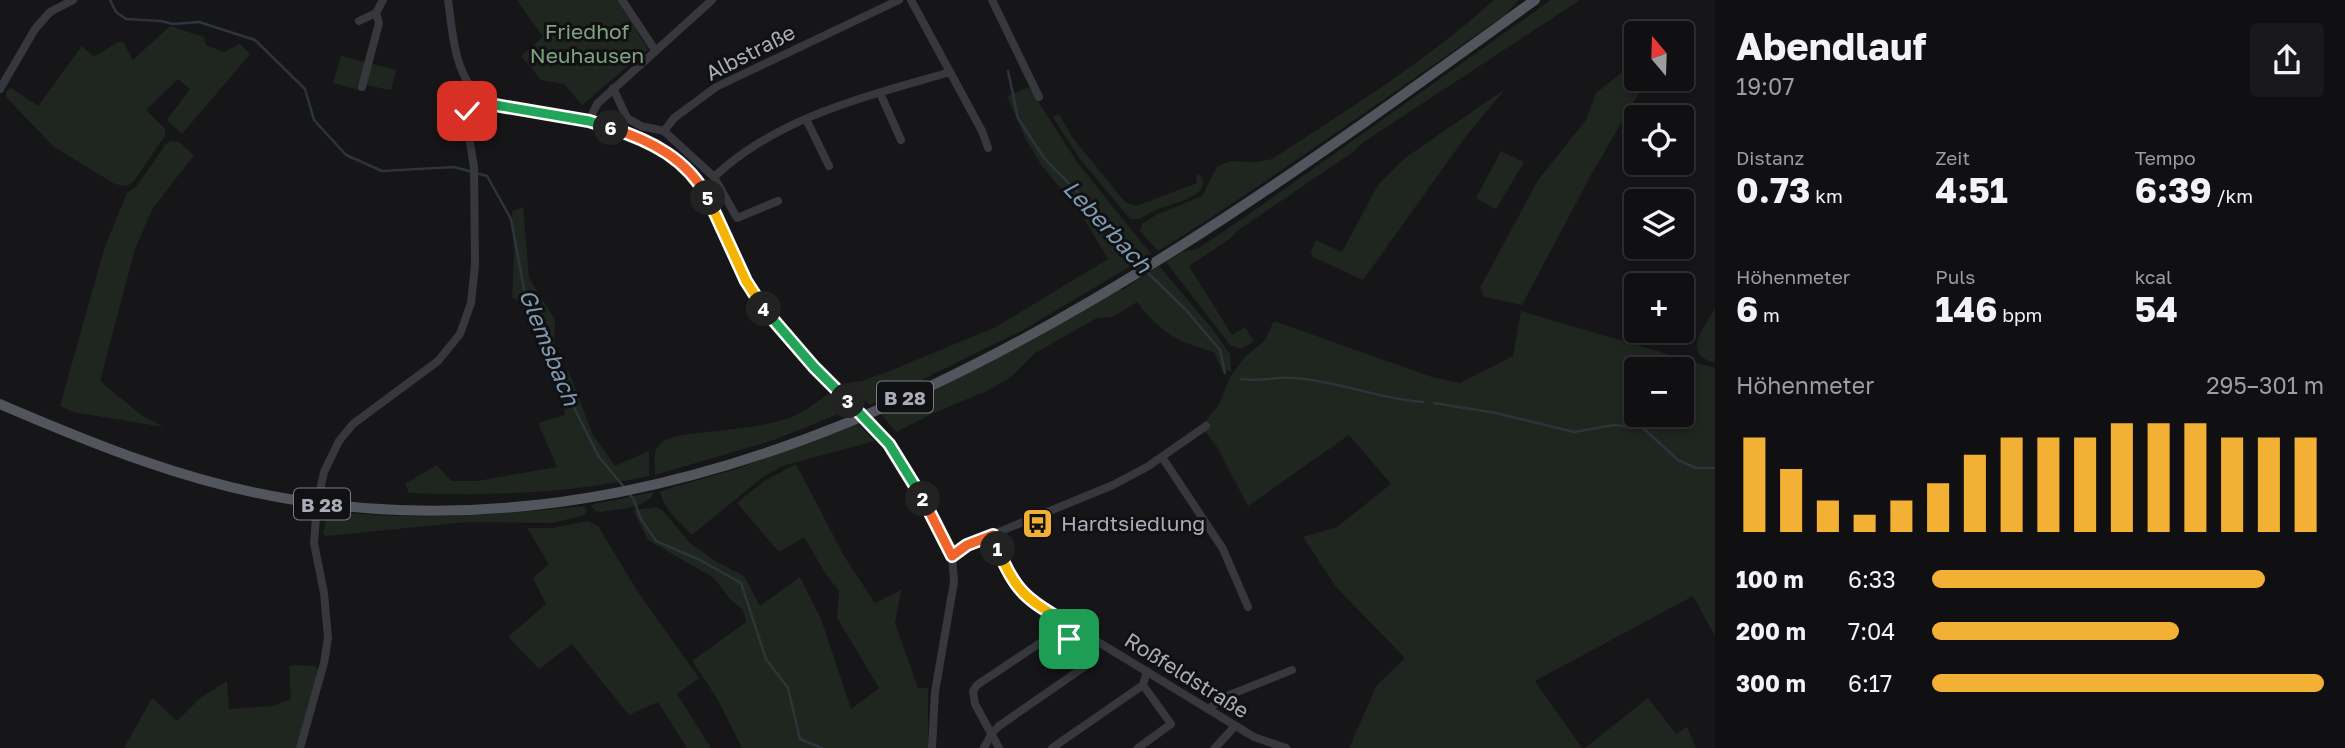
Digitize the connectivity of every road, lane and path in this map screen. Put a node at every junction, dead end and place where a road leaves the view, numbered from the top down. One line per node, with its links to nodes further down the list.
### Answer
1 (73, 0): 16 (street)
2 (383, 0): 10 (street)
3 (448, 0): 18 (street)
4 (622, 0): 12 (street)
5 (712, 0): 12 (street)
6 (899, 0): 22 (street, Albstraße)
7 (911, 0): 13 (street)
8 (992, 0): 19 (street)
9 (1535, 0): 28 (main road, B 28)
10 (376, 13): 11 (street); 14 (street)
11 (359, 21)
12 (655, 50): 15 (street)
13 (950, 72): 17 (street); 24 (street)
14 (362, 87)
15 (613, 88): 21 (street); 22 (street)
16 (0, 89)
17 (880, 93): 20 (street); 23 (street)
18 (476, 94): 21 (street); 41 (street, bridge)
19 (1039, 97)
20 (806, 119): 25 (street); 26 (street)
21 (589, 121): 32 (street, bridge)
22 (664, 131): 26 (street)
23 (901, 140)
24 (988, 148)
25 (829, 166)
26 (713, 177): 27 (street)
27 (778, 201)
28 (0, 404)
29 (1206, 426): 30 (street)
30 (1162, 457): 31 (street); 33 (street)
31 (993, 535): 32 (street); 34 (street, Roßfeldstraße)
32 (952, 556): 42 (street)
33 (1248, 607)
34 (1063, 626): 36 (street, Roßfeldstraße); 40 (street); 40 (street)
35 (1292, 670): 38 (street)
36 (1147, 671): 37 (street); 38 (street, Roßfeldstraße)
37 (1143, 685): 45 (street); 46 (street)
38 (1208, 709): 39 (street, Roßfeldstraße)
39 (1236, 726): 47 (street); 48 (street, Roßfeldstraße)
40 (992, 733): 43 (street); 44 (street)
41 (300, 748)
42 (932, 748)
43 (984, 748)
44 (999, 748)
45 (1052, 748)
46 (1138, 748)
47 (1215, 748)
48 (1286, 748)

